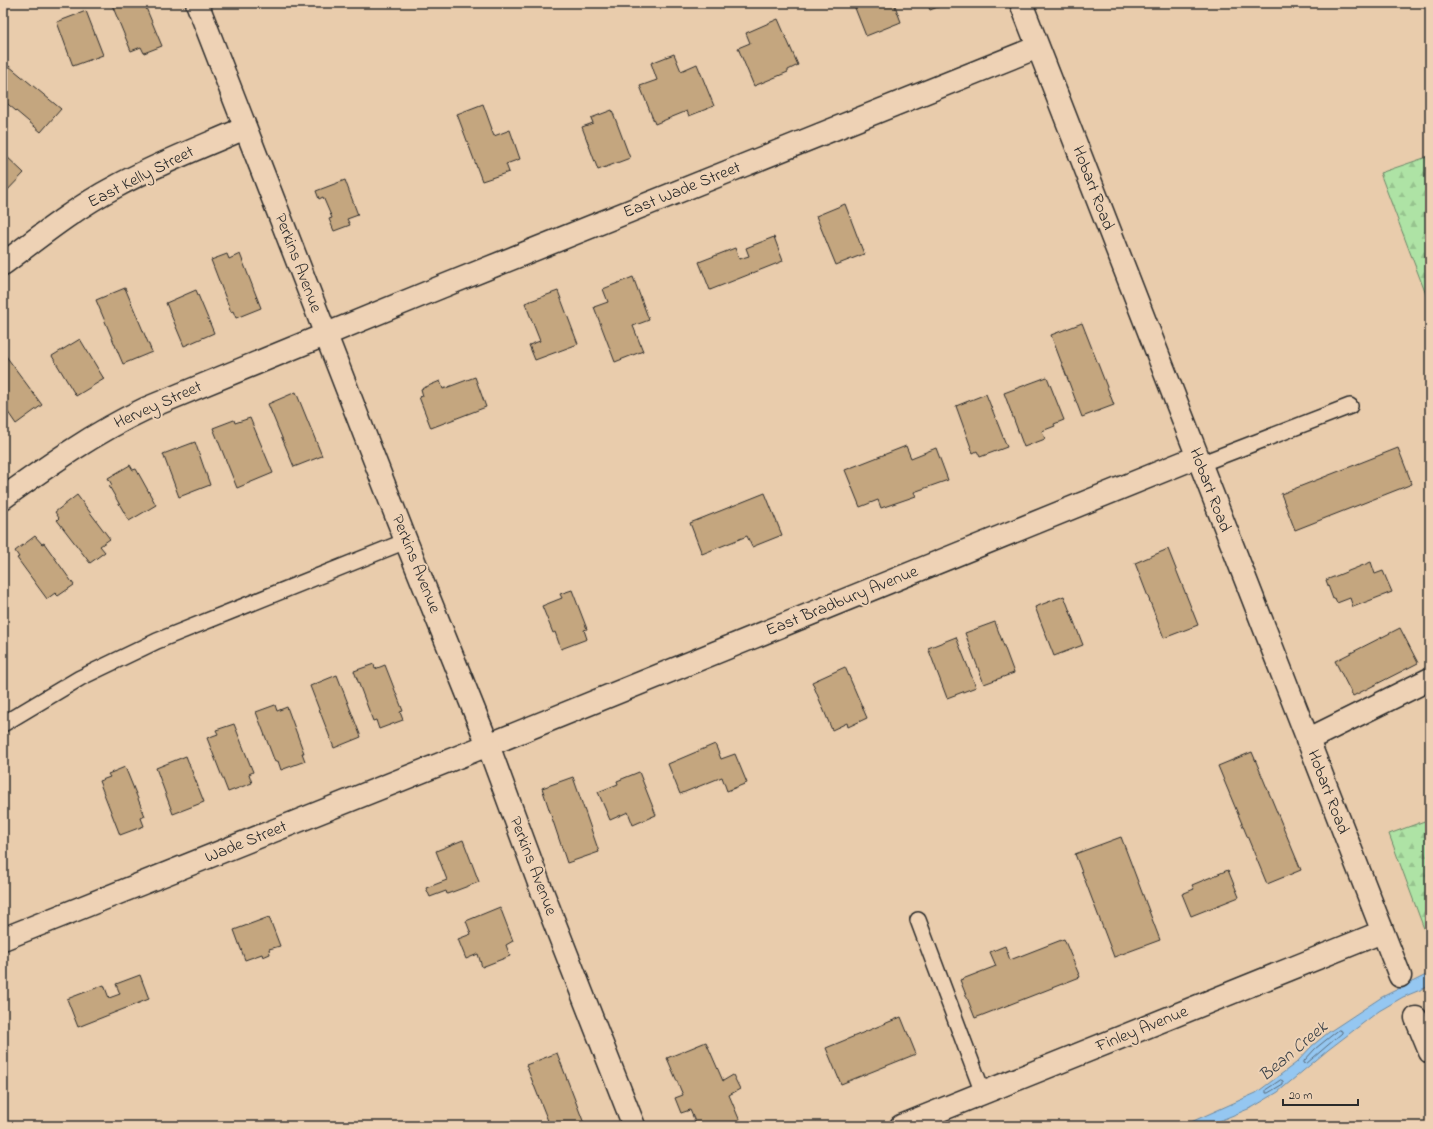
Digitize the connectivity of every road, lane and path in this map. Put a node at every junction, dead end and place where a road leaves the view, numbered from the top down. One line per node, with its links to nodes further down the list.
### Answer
1 (197, 3): 4 (street, Perkins Avenue)
2 (1021, 3): 3 (street, Hobart Road)
3 (1038, 47): 6 (street, East Wade Street); 8 (street, Hobart Road)
4 (246, 128): 5 (street, East Kelly Street); 6 (street, Perkins Avenue)
5 (3, 264)
6 (326, 334): 9 (street, Hervey Street); 10 (street, Perkins Avenue)
7 (1350, 406): 8 (lane)
8 (1198, 460): 13 (street, Hobart Road); 14 (street, East Bradbury Avenue)
9 (3, 498)
10 (406, 541): 12 (lane); 14 (street, Perkins Avenue)
11 (1430, 679): 13 (street)
12 (3, 724)
13 (1307, 740): 16 (street, Hobart Road)
14 (488, 745): 17 (street, Wade Street); 22 (street, Perkins Avenue)
15 (918, 920): 21 (lane)
16 (1382, 932): 18 (street, Hobart Road); 21 (street, Finley Avenue)
17 (3, 939)
18 (1400, 976)
19 (1416, 1018): 20 (street)
20 (1430, 1052)
21 (983, 1093): 23 (street, Finley Avenue)
22 (634, 1126)
23 (901, 1126)

